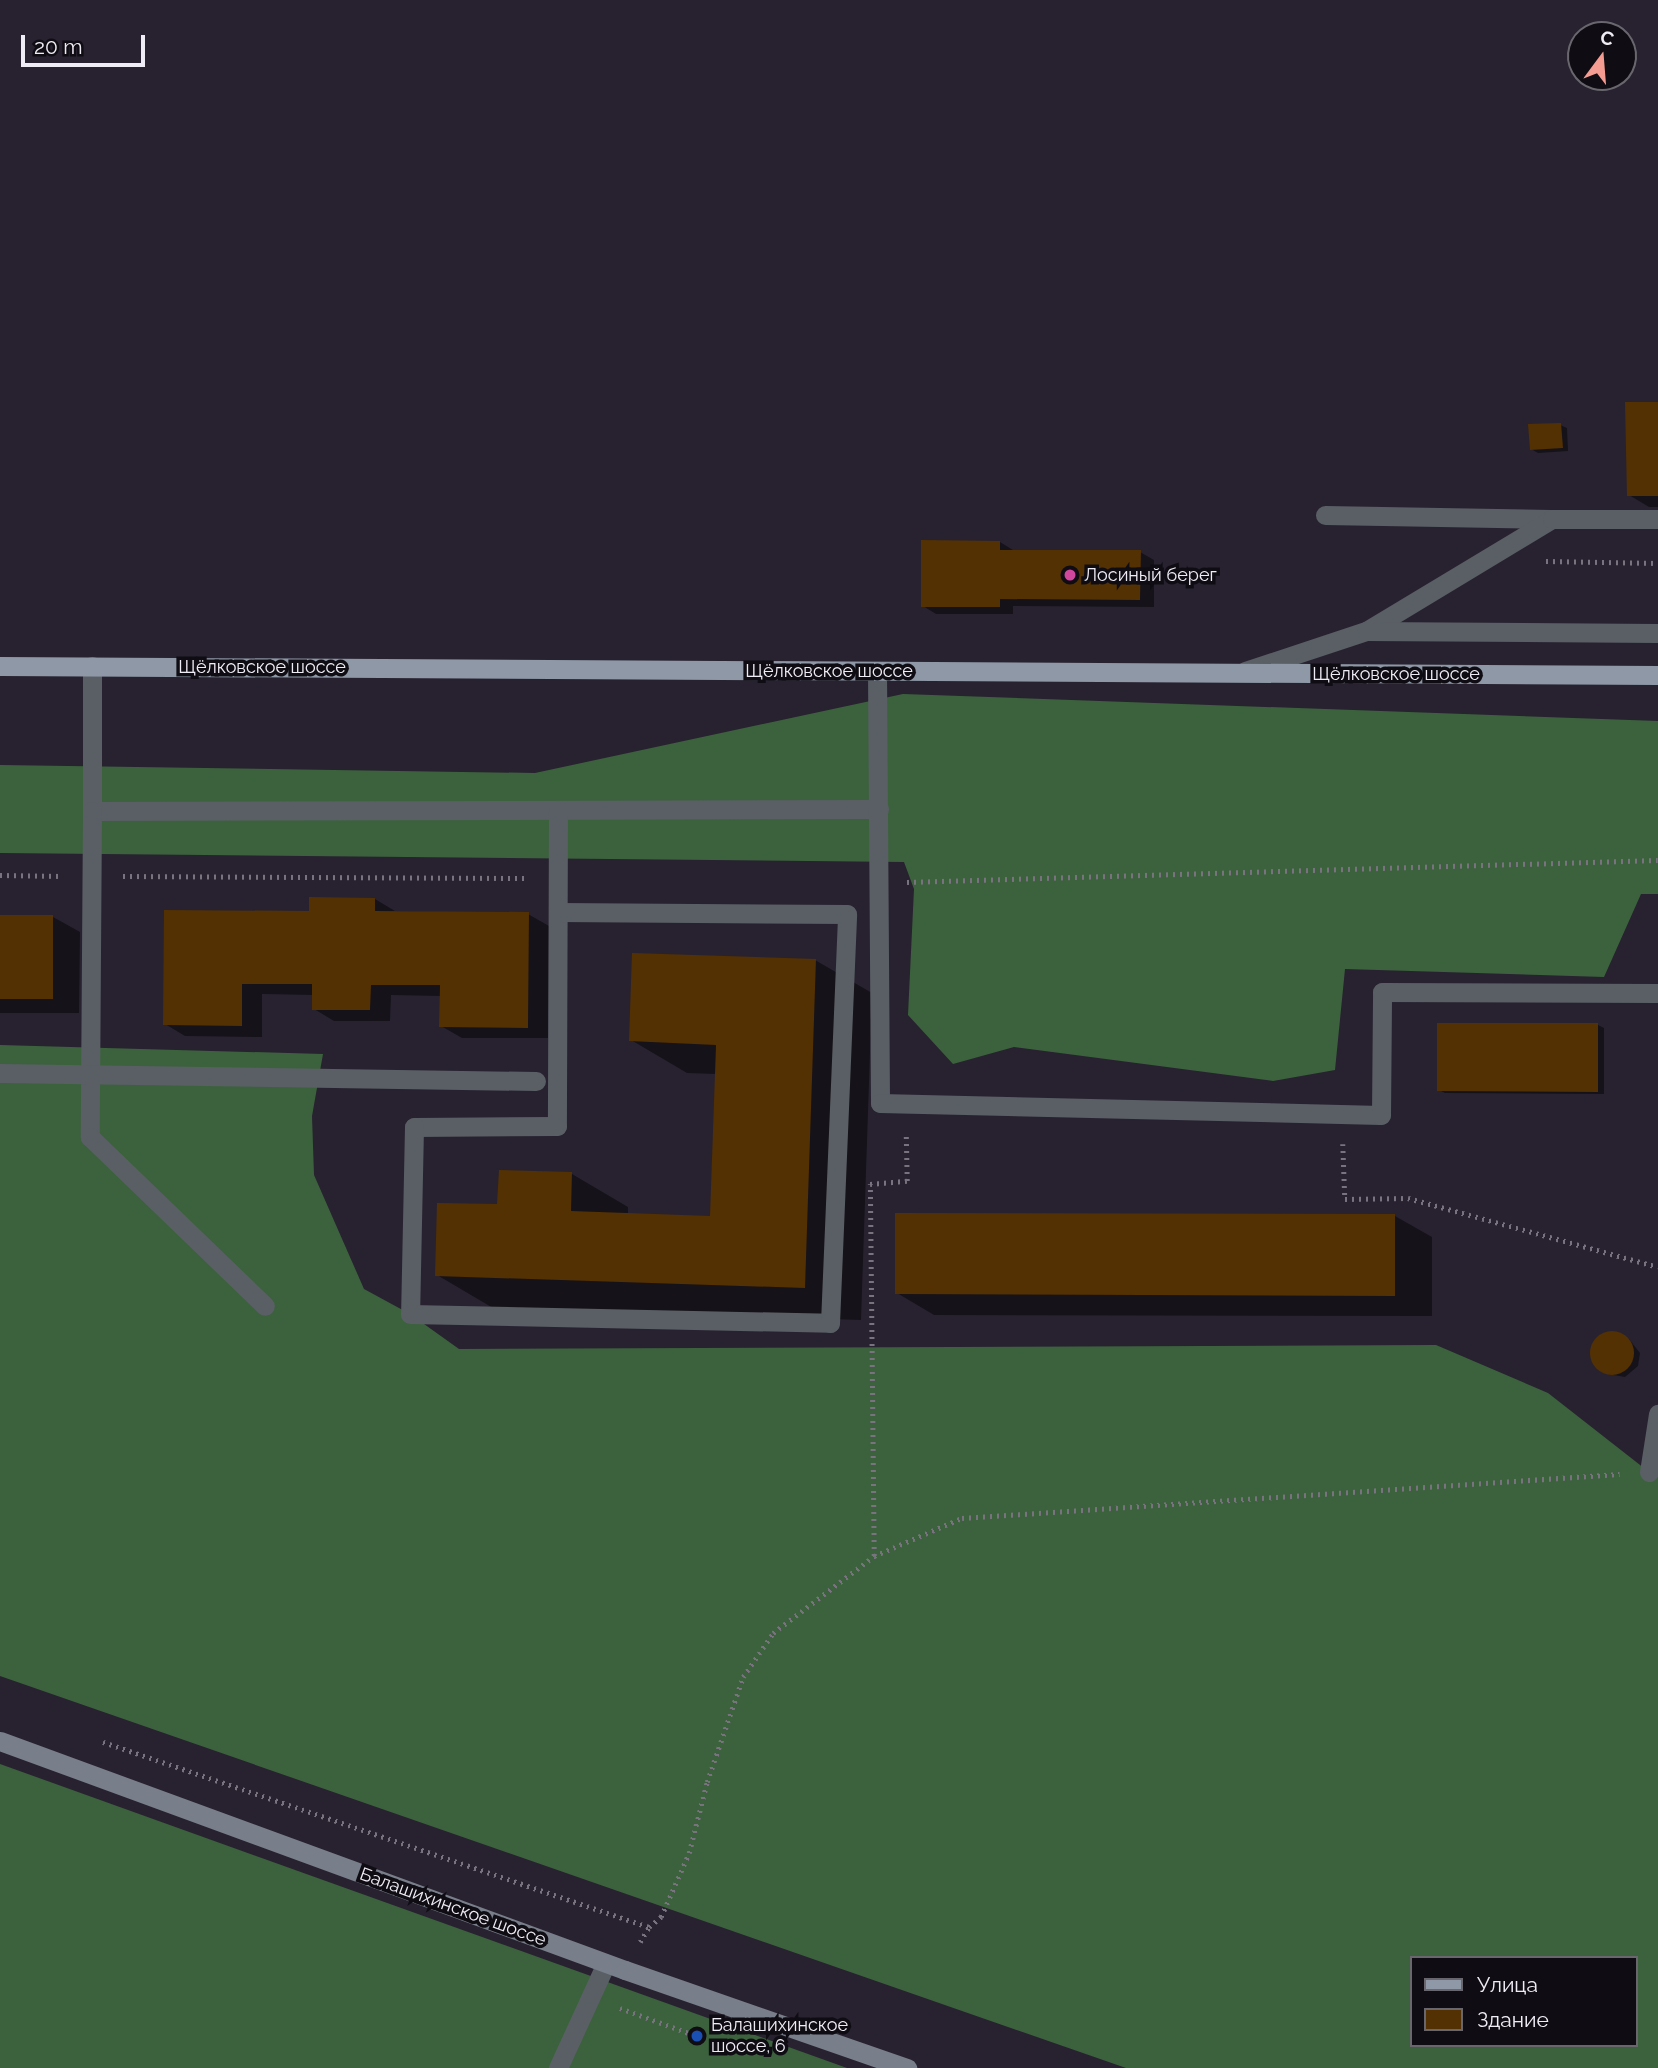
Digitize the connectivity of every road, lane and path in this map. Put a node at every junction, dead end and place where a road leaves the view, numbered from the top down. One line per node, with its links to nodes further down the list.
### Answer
1 (1325, 515): 2 (lane)
2 (1552, 519): 3 (lane); 6 (lane)
3 (1658, 519)
4 (1539, 561): 5 (path)
5 (1658, 563)
6 (1366, 631): 7 (lane); 11 (lane)
7 (1658, 633)
8 (0, 666): 9 (main road, Щёлковское шоссе)
9 (92, 666): 10 (main road, Щёлковское шоссе); 15 (lane)
10 (877, 671): 11 (main road, Щёлковское шоссе); 13 (lane)
11 (1239, 673): 12 (main road, Щёлковское шоссе)
12 (1658, 675)
13 (879, 809): 14 (lane); 20 (lane)
14 (558, 810): 15 (lane); 19 (lane)
15 (92, 811): 18 (lane)
16 (1658, 860): 20 (path)
17 (0, 875): 18 (path)
18 (92, 876): 19 (path); 23 (lane)
19 (559, 878): 21 (lane)
20 (880, 882): 26 (lane)
21 (558, 912): 21 (lane)
22 (1658, 993): 27 (lane)
23 (91, 1072): 24 (lane); 25 (lane); 29 (lane)
24 (0, 1073)
25 (536, 1081)
26 (906, 1104): 27 (lane); 32 (path)
27 (1343, 1114): 28 (path)
28 (1658, 1267)
29 (264, 1306)
30 (1658, 1414): 31 (lane)
31 (1649, 1472): 32 (path)
32 (874, 1556): 33 (path)
33 (93, 1739)
34 (0, 1741): 35 (main road, Балашихинское шоссе)
35 (606, 1963): 36 (lane); 37 (main road, Балашихинское шоссе)
36 (558, 2068)
37 (907, 2068)

